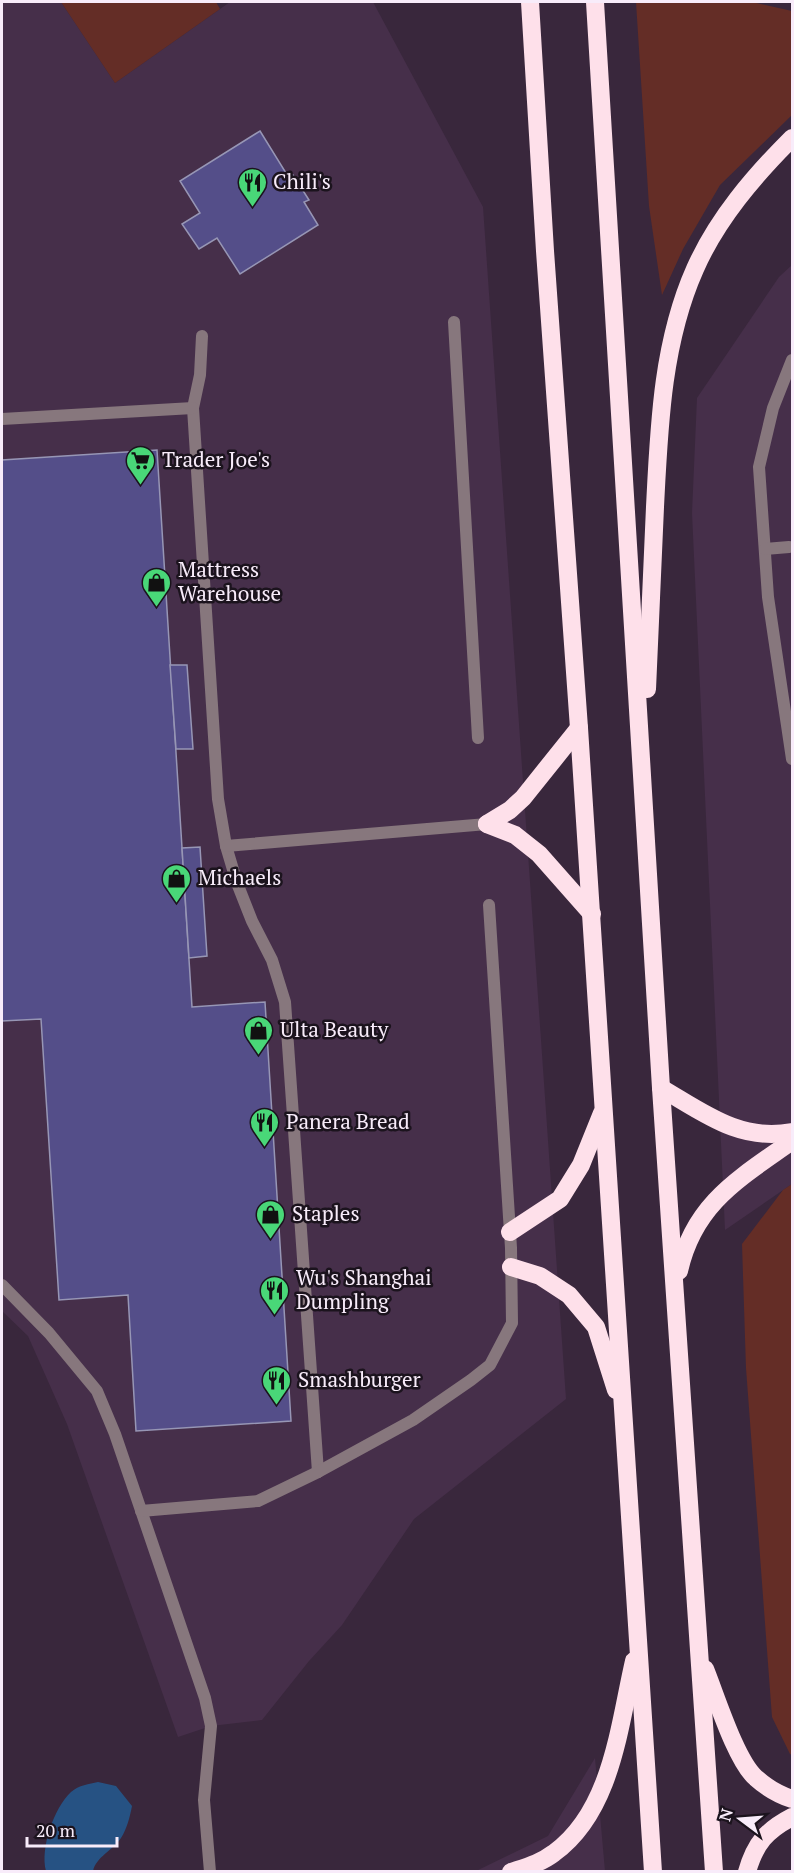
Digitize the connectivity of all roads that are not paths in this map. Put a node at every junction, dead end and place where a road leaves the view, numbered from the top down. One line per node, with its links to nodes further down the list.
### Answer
1 (530, 2): 11 (highway)
2 (595, 2): 14 (highway)
3 (792, 138): 14 (highway)
4 (454, 322): 12 (lane)
5 (202, 336): 7 (lane)
6 (792, 360): 10 (lane)
7 (193, 408): 8 (lane); 16 (lane)
8 (2, 419)
9 (789, 547): 10 (lane)
10 (765, 549): 13 (lane)
11 (579, 729): 15 (highway); 18 (highway)
12 (478, 738)
13 (792, 759)
14 (642, 781): 19 (highway)
15 (487, 824): 16 (lane); 18 (highway)
16 (226, 846): 28 (lane)
17 (489, 905): 23 (lane)
18 (592, 914): 20 (highway)
19 (661, 1088): 21 (highway); 26 (highway)
20 (604, 1109): 23 (highway); 27 (highway)
21 (792, 1132)
22 (792, 1141): 26 (highway)
23 (510, 1232): 24 (lane)
24 (511, 1267): 27 (highway); 28 (lane)
25 (2, 1285): 29 (lane)
26 (676, 1285): 31 (highway)
27 (624, 1418): 30 (highway)
28 (318, 1472): 29 (lane)
29 (141, 1511): 34 (lane)
30 (639, 1641): 35 (highway); 36 (highway)
31 (699, 1653): 32 (highway); 37 (highway)
32 (792, 1799)
33 (792, 1817): 38 (highway)
34 (210, 1872)
35 (511, 1872)
36 (653, 1872)
37 (714, 1872)
38 (747, 1872)

